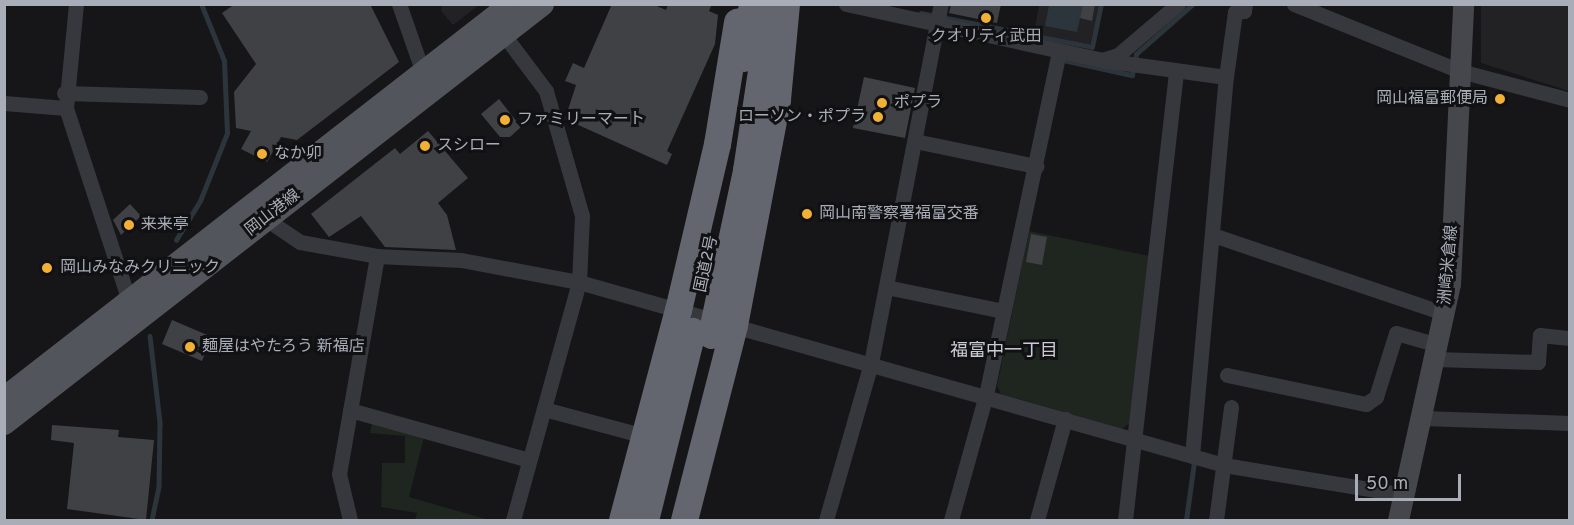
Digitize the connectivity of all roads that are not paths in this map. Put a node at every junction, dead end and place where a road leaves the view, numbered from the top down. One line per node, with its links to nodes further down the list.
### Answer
1 (76, 4): 22 (street)
2 (399, 4): 20 (street)
3 (512, 4): 20 (main road, 岡山港線)
4 (542, 4): 14 (main road, 岡山港線)
5 (771, 4): 35 (highway, 国道2号, bridge)
6 (786, 4): 35 (highway)
7 (846, 4): 13 (street)
8 (1178, 4): 16 (street)
9 (1294, 4): 17 (street)
10 (1463, 4): 17 (main road, 洲崎米倉線)
11 (742, 6): 35 (highway, 国道2号, bridge)
12 (1241, 9): 19 (street)
13 (939, 15): 15 (street); 25 (street)
14 (504, 34): 20 (main road, 岡山港線); 30 (street)
15 (1055, 53): 16 (street); 26 (street)
16 (1102, 60): 18 (street)
17 (1460, 71): 23 (street); 34 (main road, 洲崎米倉線)
18 (1176, 74): 19 (street); 50 (street)
19 (1227, 77): 28 (street)
20 (427, 82): 27 (main road, 岡山港線); 33 (main road, 岡山港線)
21 (200, 97): 22 (street)
22 (65, 100): 24 (street); 33 (street)
23 (1569, 100)
24 (4, 103)
25 (915, 141): 26 (street); 31 (street)
26 (1030, 164): 32 (street)
27 (266, 219): 29 (street); 33 (main road, 岡山港線)
28 (1216, 235): 34 (street); 51 (street)
29 (377, 256): 30 (street); 44 (street)
30 (579, 282): 35 (street); 43 (street)
31 (886, 287): 32 (street); 38 (street)
32 (999, 310): 40 (street)
33 (132, 312): 41 (main road, 岡山港線); 47 (main road, 岡山港線)
34 (1444, 313): 37 (main road, 洲崎米倉線)
35 (704, 325): 38 (street); 49 (highway); 58 (highway, 国道2号); 59 (highway, 国道2号); 60 (highway)
36 (1569, 338): 37 (street)
37 (1437, 352): 39 (street); 45 (main road, 洲崎米倉線)
38 (871, 363): 40 (street); 61 (street)
39 (1227, 375)
40 (986, 395): 46 (street); 62 (street)
41 (4, 399)
42 (1231, 407): 53 (street)
43 (544, 409): 49 (street); 52 (street)
44 (350, 410): 52 (street); 55 (street)
45 (1422, 418): 48 (street); 54 (main road, 洲崎米倉線)
46 (1065, 419): 50 (street); 63 (street)
47 (4, 423)
48 (1569, 423)
49 (645, 436): 57 (highway)
50 (1134, 438): 51 (street); 64 (street)
51 (1192, 456): 53 (street)
52 (529, 460): 56 (street)
53 (1224, 465): 54 (street); 65 (street)
54 (1404, 495): 66 (main road, 洲崎米倉線)
55 (350, 520)
56 (513, 520)
57 (622, 520)
58 (645, 520)
59 (664, 520)
60 (684, 520)
61 (826, 520)
62 (951, 520)
63 (1037, 520)
64 (1125, 520)
65 (1216, 520)
66 (1398, 520)

